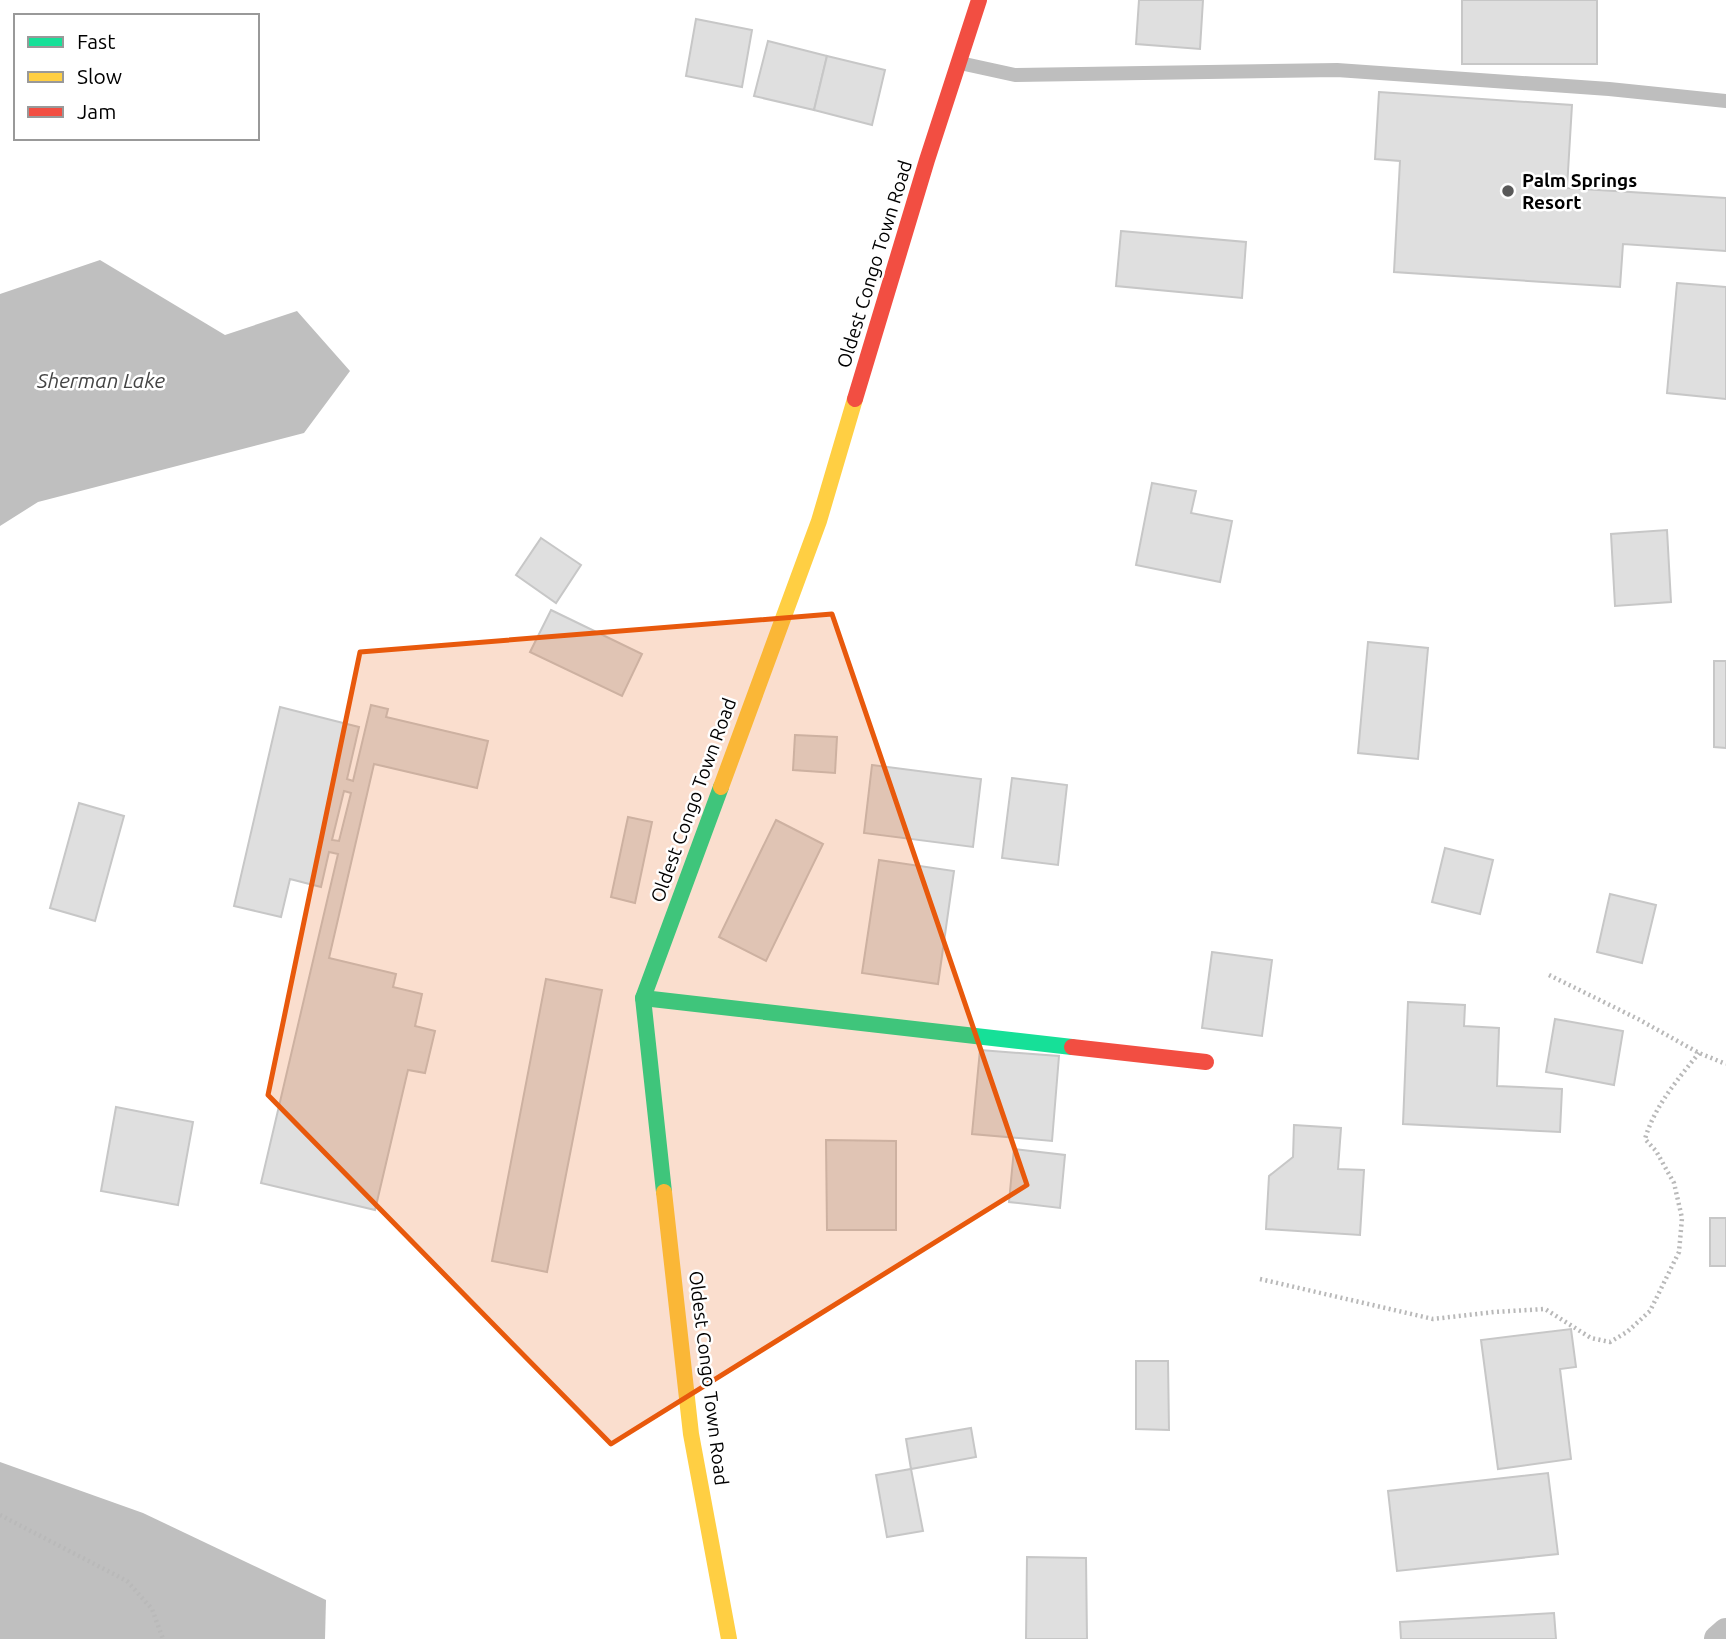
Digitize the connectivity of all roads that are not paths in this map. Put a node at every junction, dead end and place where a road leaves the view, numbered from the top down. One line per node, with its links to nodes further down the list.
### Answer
1 (979, 0): 2 (street, Oldest Congo Town Road)
2 (959, 63): 3 (lane); 4 (street, Oldest Congo Town Road)
3 (1726, 101)
4 (643, 998): 5 (street); 7 (street, Oldest Congo Town Road)
5 (1206, 1062)
6 (1726, 1632): 8 (street)
7 (729, 1639)
8 (1718, 1639)

